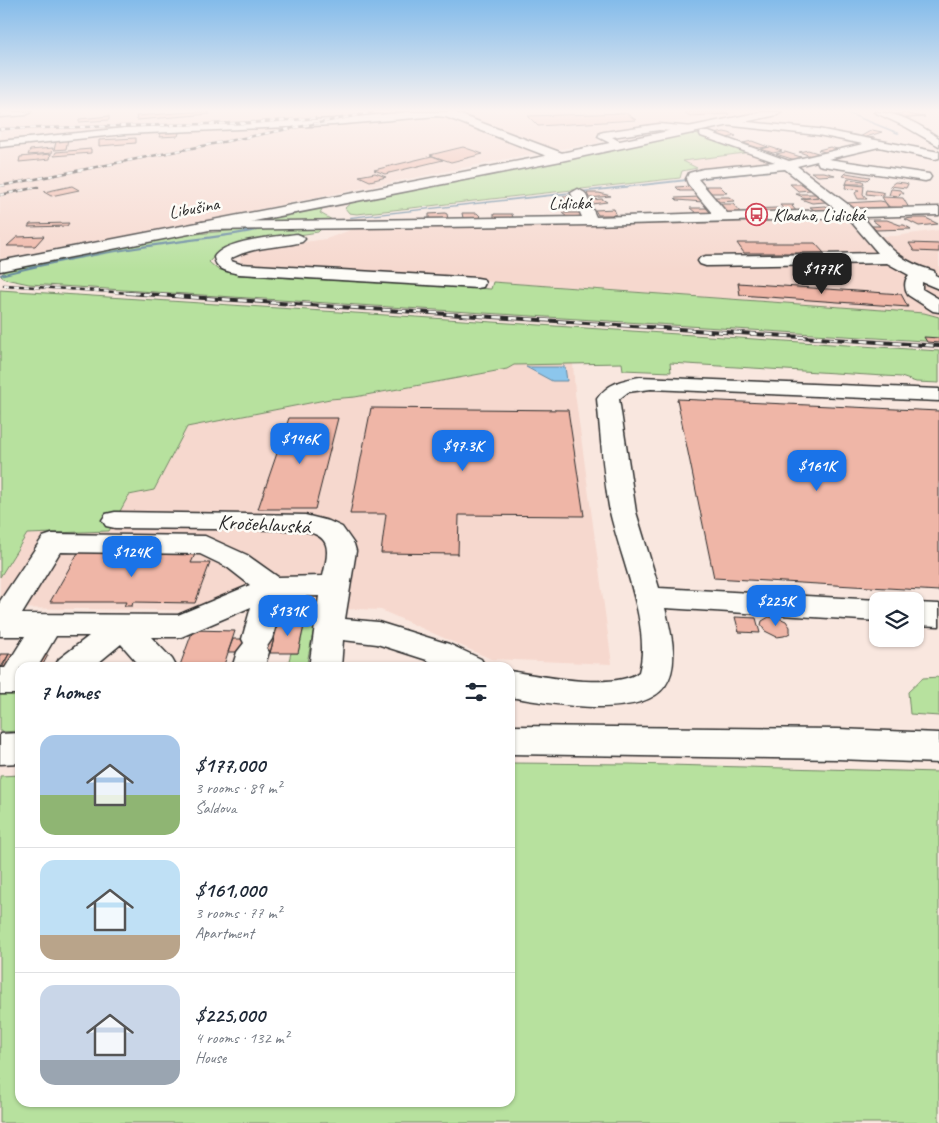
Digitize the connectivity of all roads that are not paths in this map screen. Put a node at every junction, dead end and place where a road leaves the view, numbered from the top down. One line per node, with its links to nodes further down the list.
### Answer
1 (522, 164): 9 (street, Libušina)
2 (704, 164): 6 (street)
3 (837, 164): 7 (street)
4 (932, 164): 7 (street)
5 (786, 165): 6 (street); 11 (street)
6 (696, 177): 12 (street)
7 (925, 177): 10 (street)
8 (578, 194): 13 (street)
9 (337, 200): 14 (street); 16 (street, Libušina)
10 (928, 204): 11 (street, Lidická)
11 (853, 215): 12 (street, Lidická); 17 (street)
12 (724, 218): 13 (street, Lidická)
13 (591, 221): 14 (street, Lidická)
14 (356, 224): 15 (street, Lidická)
15 (329, 225): 16 (street, Lidická); 22 (street)
16 (202, 226): 19 (street, Libušina)
17 (890, 258): 18 (street); 21 (street)
18 (706, 261)
19 (0, 266)
20 (939, 273): 21 (street)
21 (920, 274): 23 (street); 24 (street)
22 (476, 283)
23 (939, 284)
24 (939, 307)
25 (939, 395): 29 (street)
26 (115, 520): 27 (street, Kročehlavská)
27 (336, 586): 28 (street); 36 (street, Kročehlavská)
28 (272, 587): 33 (street); 35 (street); 37 (street)
29 (648, 597): 30 (street); 43 (street)
30 (869, 610)
31 (924, 614): 32 (street)
32 (939, 615)
33 (0, 625): 34 (street)
34 (47, 625): 35 (street); 38 (street)
35 (123, 626): 39 (street); 40 (street)
36 (329, 628): 41 (street, Kročehlavská); 42 (street)
37 (252, 653)
38 (24, 662)
39 (78, 662)
40 (156, 662)
41 (326, 662)
42 (458, 662)
43 (515, 685)
44 (515, 740): 46 (street)
45 (15, 748): 47 (street)
46 (939, 748)
47 (0, 749)

